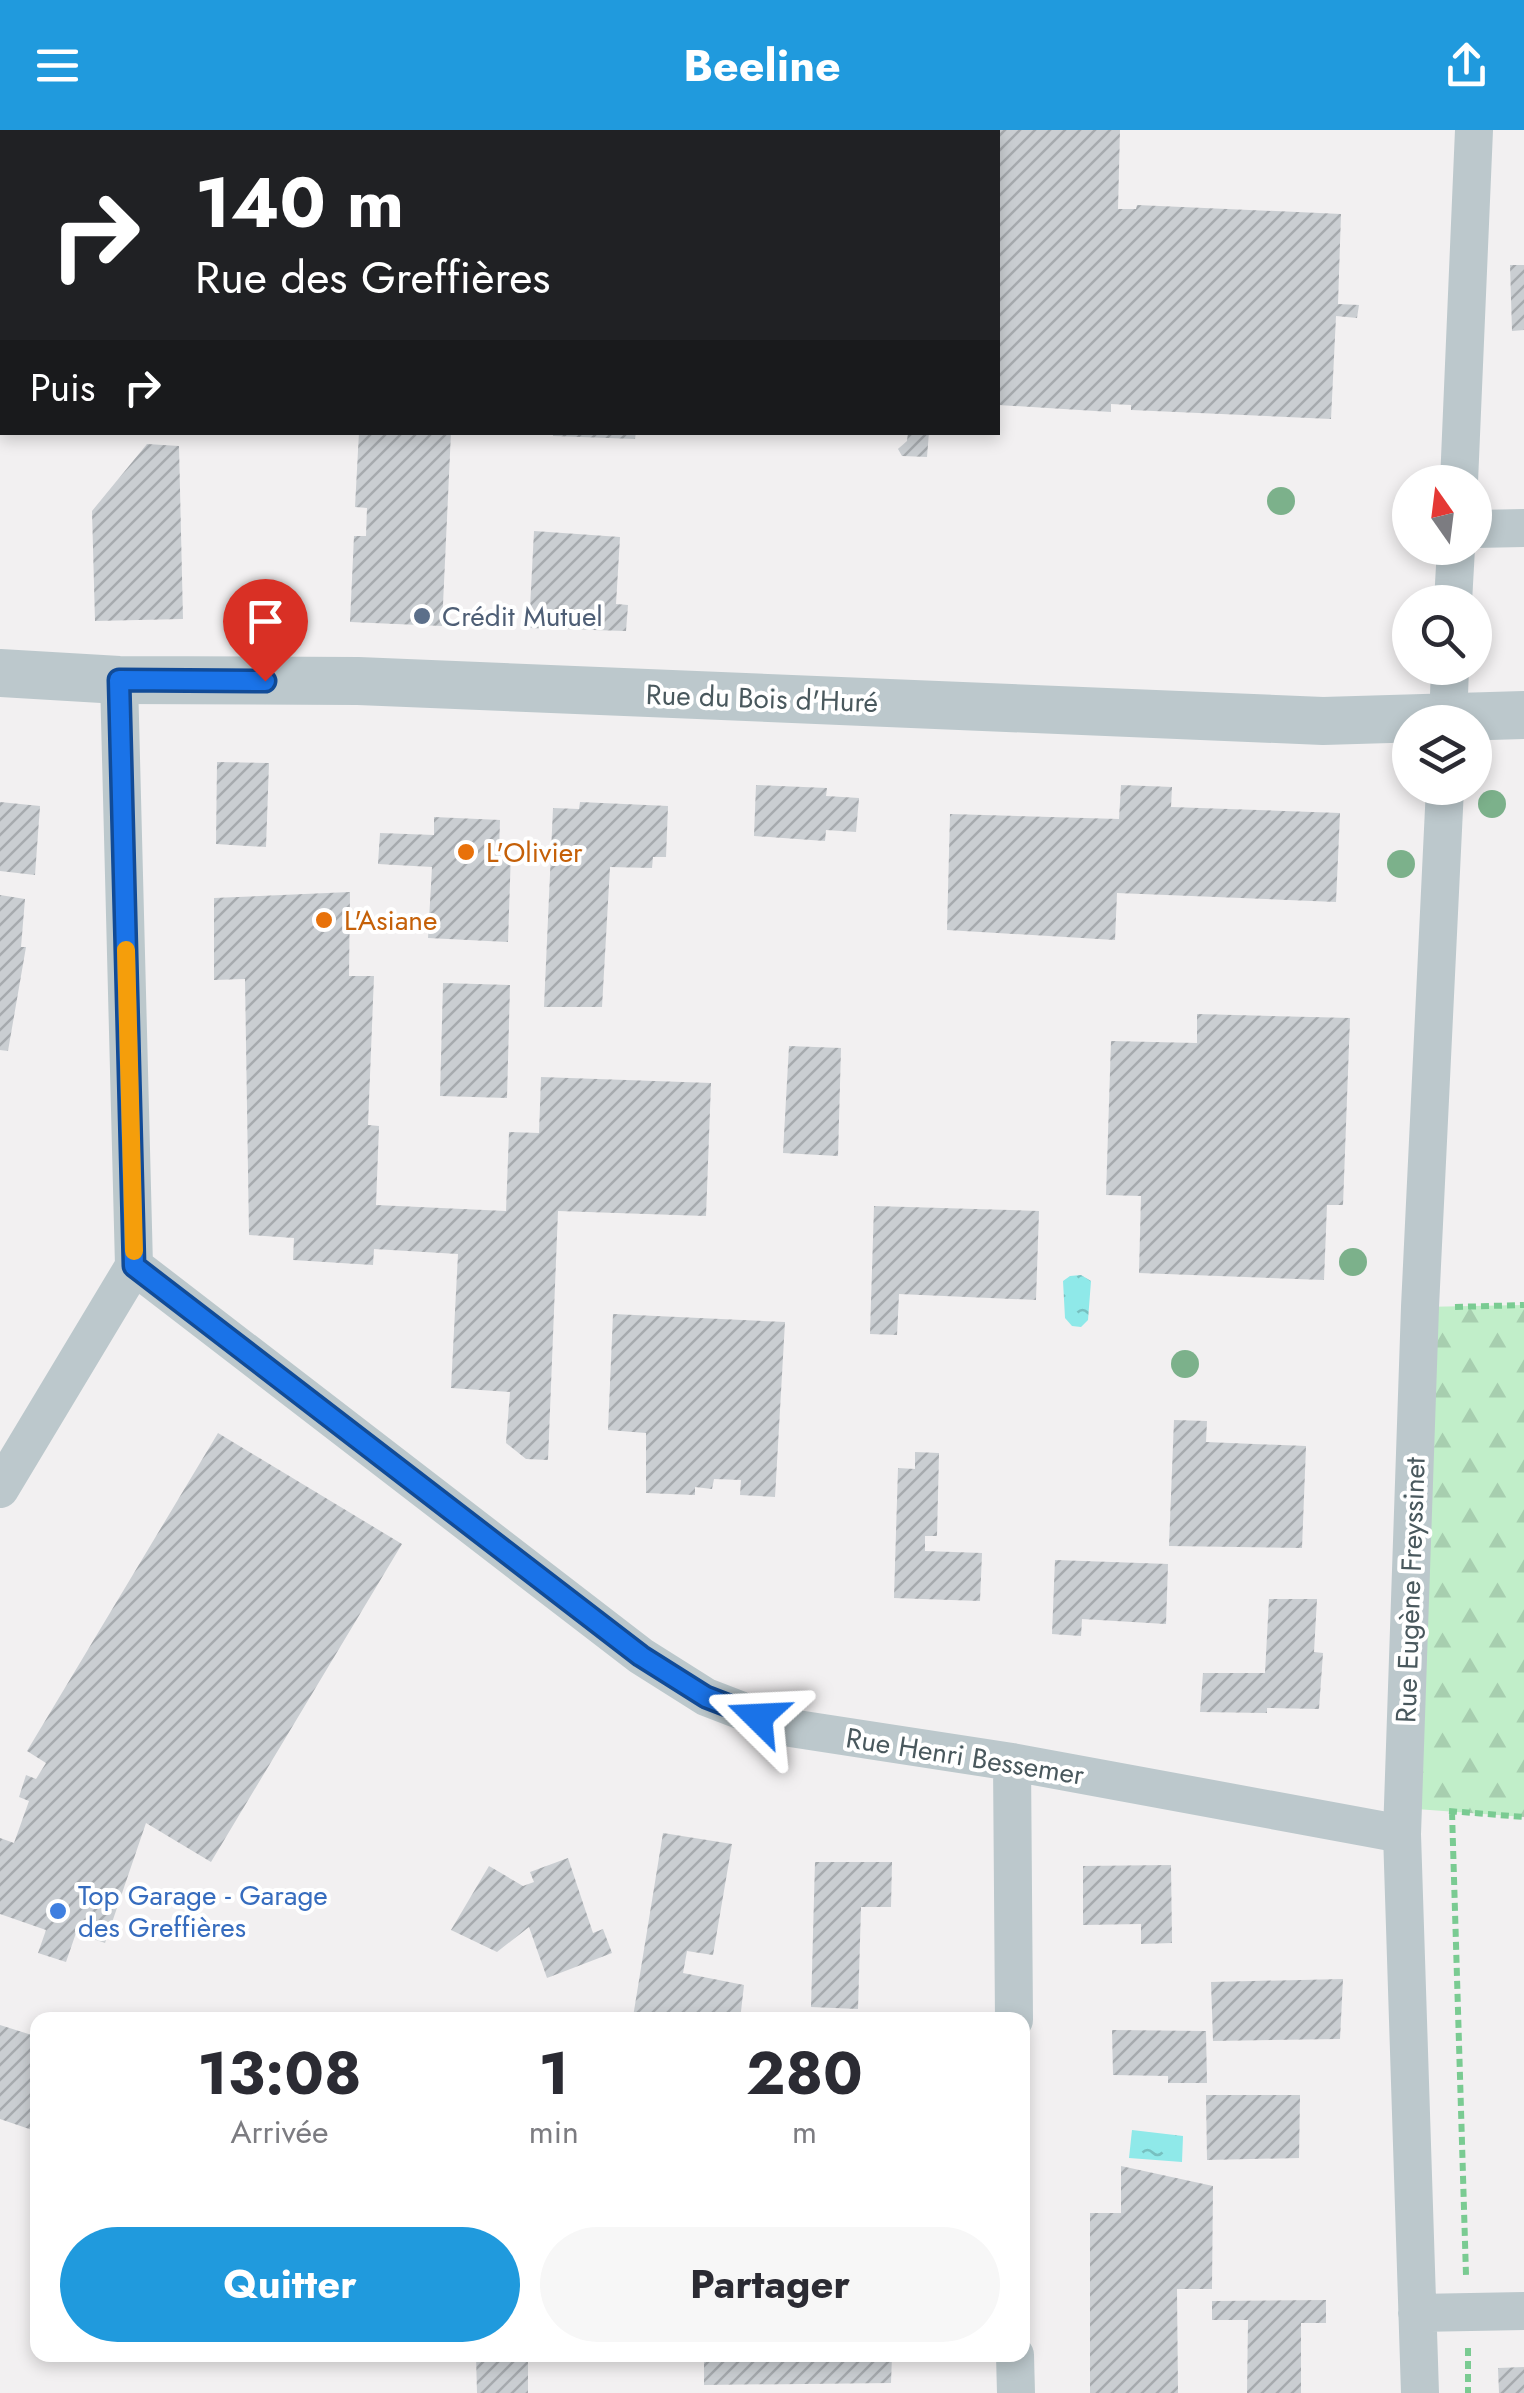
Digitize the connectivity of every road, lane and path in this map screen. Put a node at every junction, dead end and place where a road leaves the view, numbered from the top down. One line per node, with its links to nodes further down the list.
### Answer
1 (1474, 130): 2 (street)
2 (1460, 465)
3 (1524, 528): 4 (street)
4 (1492, 529)
5 (0, 674): 6 (street, Rue du Bois d'Huré)
6 (119, 680): 9 (street, Rue du Bois d'Huré); 11 (street)
7 (1524, 715): 8 (street, Rue du Bois d'Huré)
8 (1492, 717)
9 (1392, 720)
10 (1444, 805): 13 (street, Rue Eugène Freyssinet)
11 (134, 1266): 14 (street); 15 (street, Rue Henri Bessemer)
12 (1524, 1305): 13 (path)
13 (1420, 1307): 18 (street, Rue Eugène Freyssinet)
14 (0, 1490)
15 (1012, 1762): 18 (street, Rue Henri Bessemer); 19 (street)
16 (1452, 1812): 17 (path); 18 (path); 21 (path)
17 (1524, 1817)
18 (1403, 1821): 22 (street, Rue Eugène Freyssinet)
19 (1014, 2012)
20 (1524, 2311): 21 (street)
21 (1467, 2312): 22 (street); 26 (path)
22 (1417, 2313): 25 (street, Rue Eugène Freyssinet)
23 (1016, 2362): 24 (street)
24 (1016, 2393)
25 (1420, 2393)
26 (1468, 2393)

